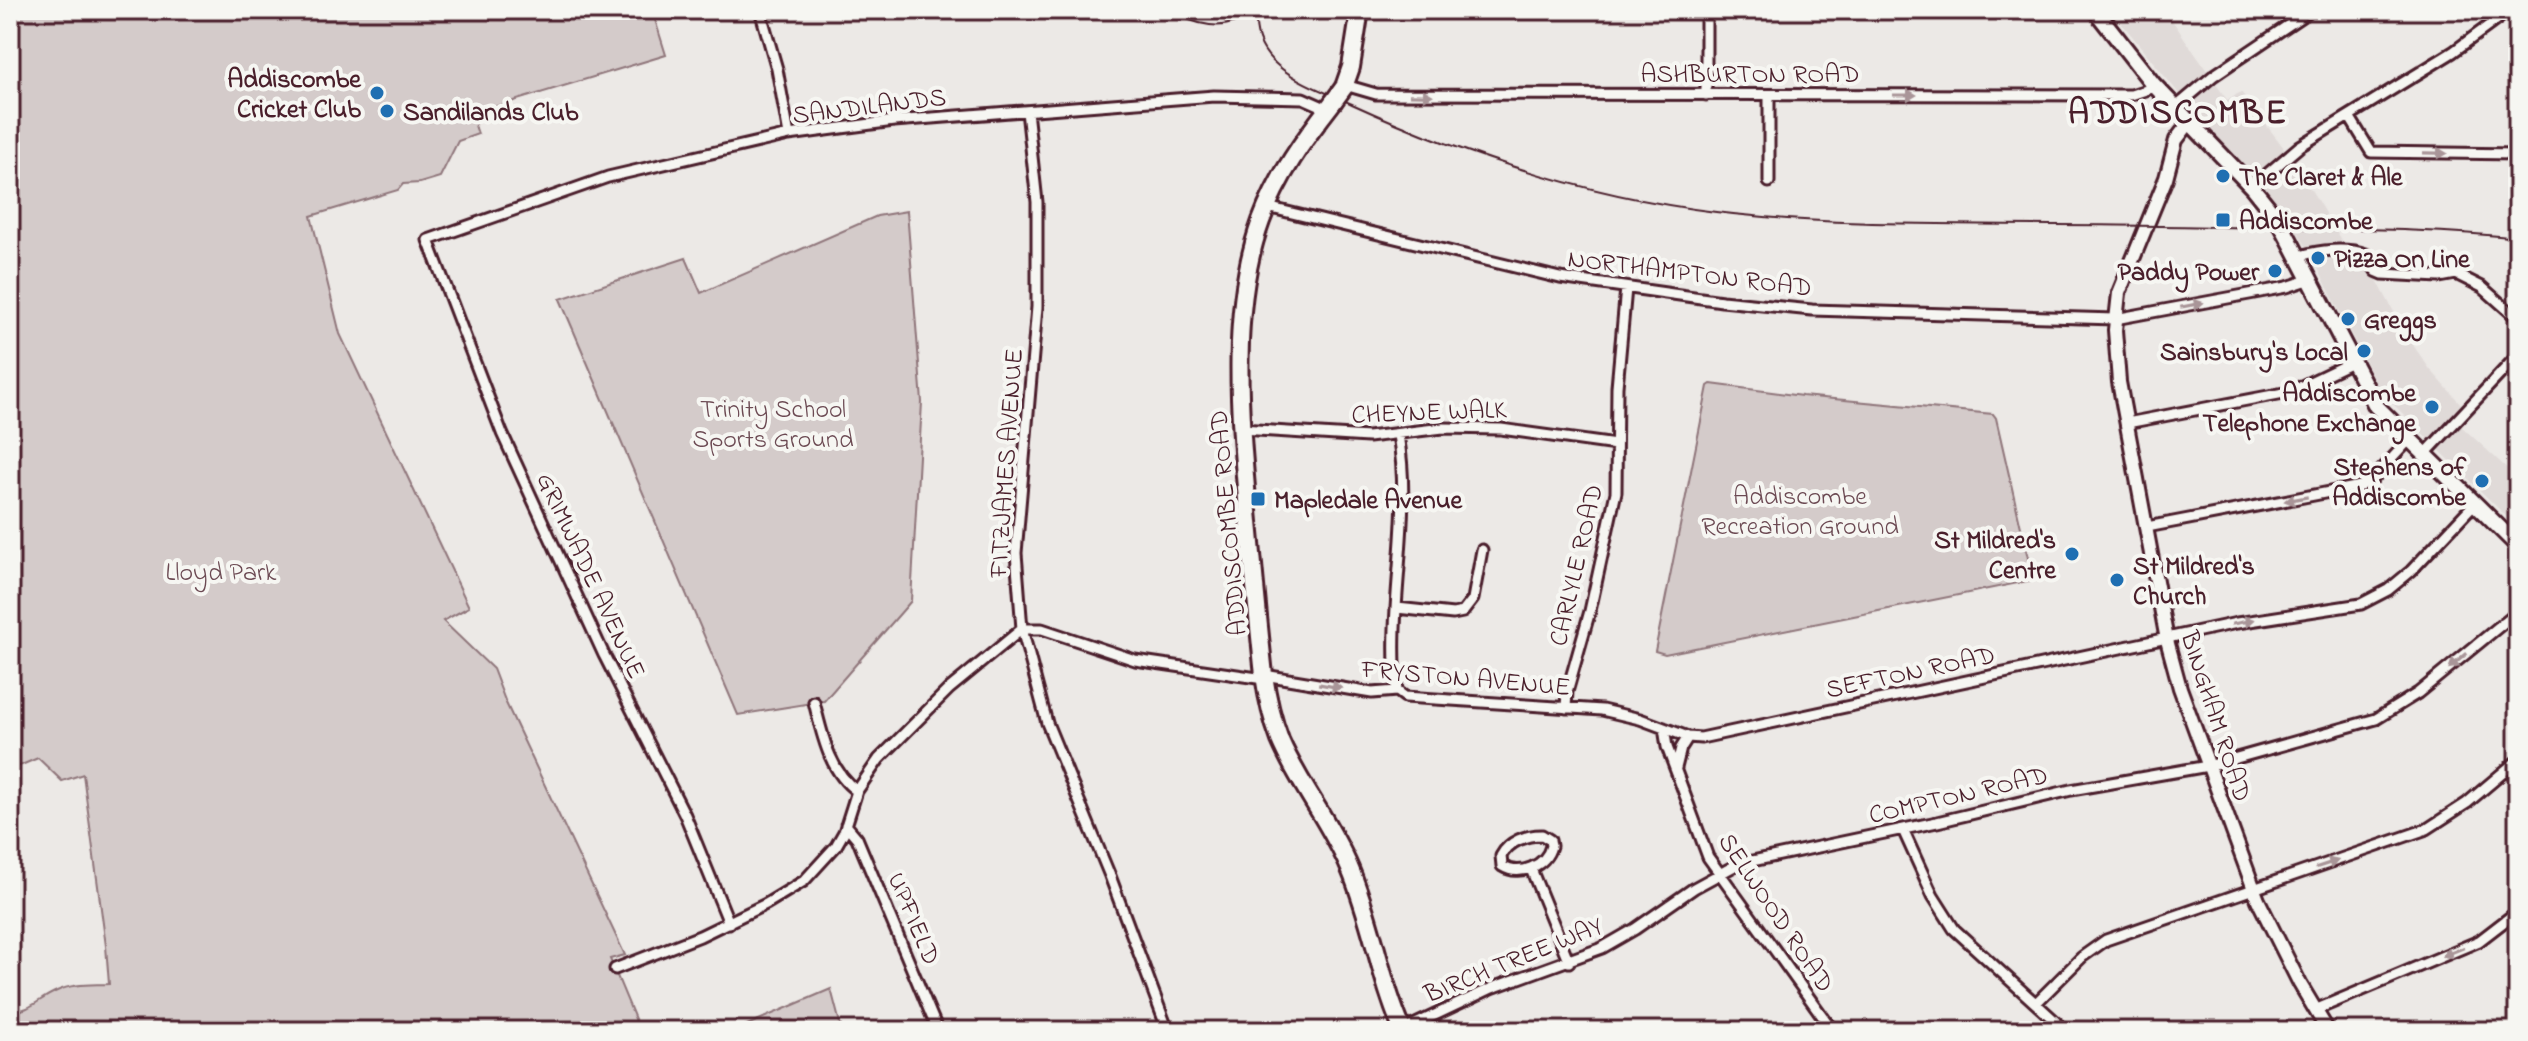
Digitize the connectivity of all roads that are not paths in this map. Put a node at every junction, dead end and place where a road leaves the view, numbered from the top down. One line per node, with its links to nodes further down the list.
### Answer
1 (760, 10): 16 (street)
2 (1360, 10): 8 (highway, ADDISCOMBE ROAD)
3 (1706, 10): 9 (street)
4 (2311, 10): 12 (street)
5 (2510, 10): 14 (street)
6 (2104, 13): 7 (main road)
7 (2153, 84): 10 (street, ASHBURTON ROAD, one-way to 7); 12 (main road)
8 (1344, 86): 9 (street, ASHBURTON ROAD, one-way to 9); 11 (highway, ADDISCOMBE ROAD, bridge)
9 (1706, 95): 10 (street, ASHBURTON ROAD)
10 (1769, 96): 18 (street)
11 (1331, 106): 13 (street, SANDILANDS); 20 (highway, ADDISCOMBE ROAD)
12 (2175, 108): 15 (main road)
13 (1027, 111): 16 (street, SANDILANDS); 42 (street, FITZJAMES AVENUE)
14 (2349, 116): 17 (street, one-way to 17); 19 (street)
15 (2189, 123): 19 (main road); 25 (street, BINGHAM ROAD)
16 (789, 135): 21 (street, SANDILANDS)
17 (2518, 154)
18 (1769, 182)
19 (2252, 187): 22 (main road)
20 (1267, 207): 24 (street, NORTHAMPTON ROAD); 30 (highway, ADDISCOMBE ROAD)
21 (428, 240): 60 (street, GRIMWADE AVENUE)
22 (2300, 256): 23 (main road); 26 (street)
23 (2311, 279): 25 (street, NORTHAMPTON ROAD, one-way to 23); 28 (main road)
24 (1626, 288): 25 (street, NORTHAMPTON ROAD); 33 (street, CARLYLE ROAD)
25 (2115, 319): 29 (street, BINGHAM ROAD)
26 (2518, 319)
27 (2518, 355): 34 (street)
28 (2352, 362): 29 (street); 32 (main road)
29 (2127, 423): 37 (street, BINGHAM ROAD)
30 (1241, 429): 31 (street, CHEYNE WALK); 44 (highway, ADDISCOMBE ROAD)
31 (1398, 435): 33 (street, CHEYNE WALK); 40 (street)
32 (2409, 440): 34 (main road); 37 (street, one-way to 37)
33 (1616, 445): 47 (street, CARLYLE ROAD)
34 (2425, 454): 35 (main road)
35 (2475, 503): 38 (main road); 43 (street, SEFTON ROAD, one-way to 35)
36 (2518, 525): 38 (street)
37 (2147, 527): 43 (street, BINGHAM ROAD)
38 (2512, 541)
39 (1482, 550): 40 (street)
40 (1397, 608): 45 (street)
41 (2518, 611): 51 (street, COMPTON ROAD, one-way to 51)
42 (1022, 629): 44 (street); 53 (street); 67 (street, FITZJAMES AVENUE)
43 (2167, 640): 49 (street, SEFTON ROAD); 51 (street, BINGHAM ROAD)
44 (1264, 677): 45 (street, FRYSTON AVENUE, one-way to 45); 65 (highway, ADDISCOMBE ROAD)
45 (1397, 691): 47 (street, FRYSTON AVENUE)
46 (814, 702): 53 (street)
47 (1566, 708): 48 (street, FRYSTON AVENUE)
48 (1664, 728): 49 (street, SEFTON ROAD); 52 (street, SELWOOD ROAD)
49 (1688, 737): 52 (street)
50 (2518, 760): 58 (street, one-way to 50)
51 (2208, 766): 55 (street, COMPTON ROAD); 58 (street, BINGHAM ROAD)
52 (1676, 768): 57 (street, SELWOOD ROAD)
53 (857, 791): 54 (street)
54 (846, 825): 60 (street); 66 (street, UPFIELD)
55 (1903, 830): 57 (street, COMPTON ROAD); 63 (street)
56 (1531, 869): 56 (street); 61 (street)
57 (1719, 873): 61 (street, BIRCH TREE WAY); 68 (street, SELWOOD ROAD)
58 (2253, 889): 63 (street); 64 (street, BINGHAM ROAD)
59 (2518, 911): 64 (street, one-way to 64)
60 (729, 923): 62 (street)
61 (1569, 962): 65 (street, BIRCH TREE WAY)
62 (615, 969)
63 (2036, 1003): 69 (street)
64 (2315, 1010): 70 (street, BINGHAM ROAD)
65 (1403, 1030)
66 (938, 1031)
67 (1168, 1031)
68 (1833, 1031)
69 (2066, 1031)
70 (2328, 1031)

